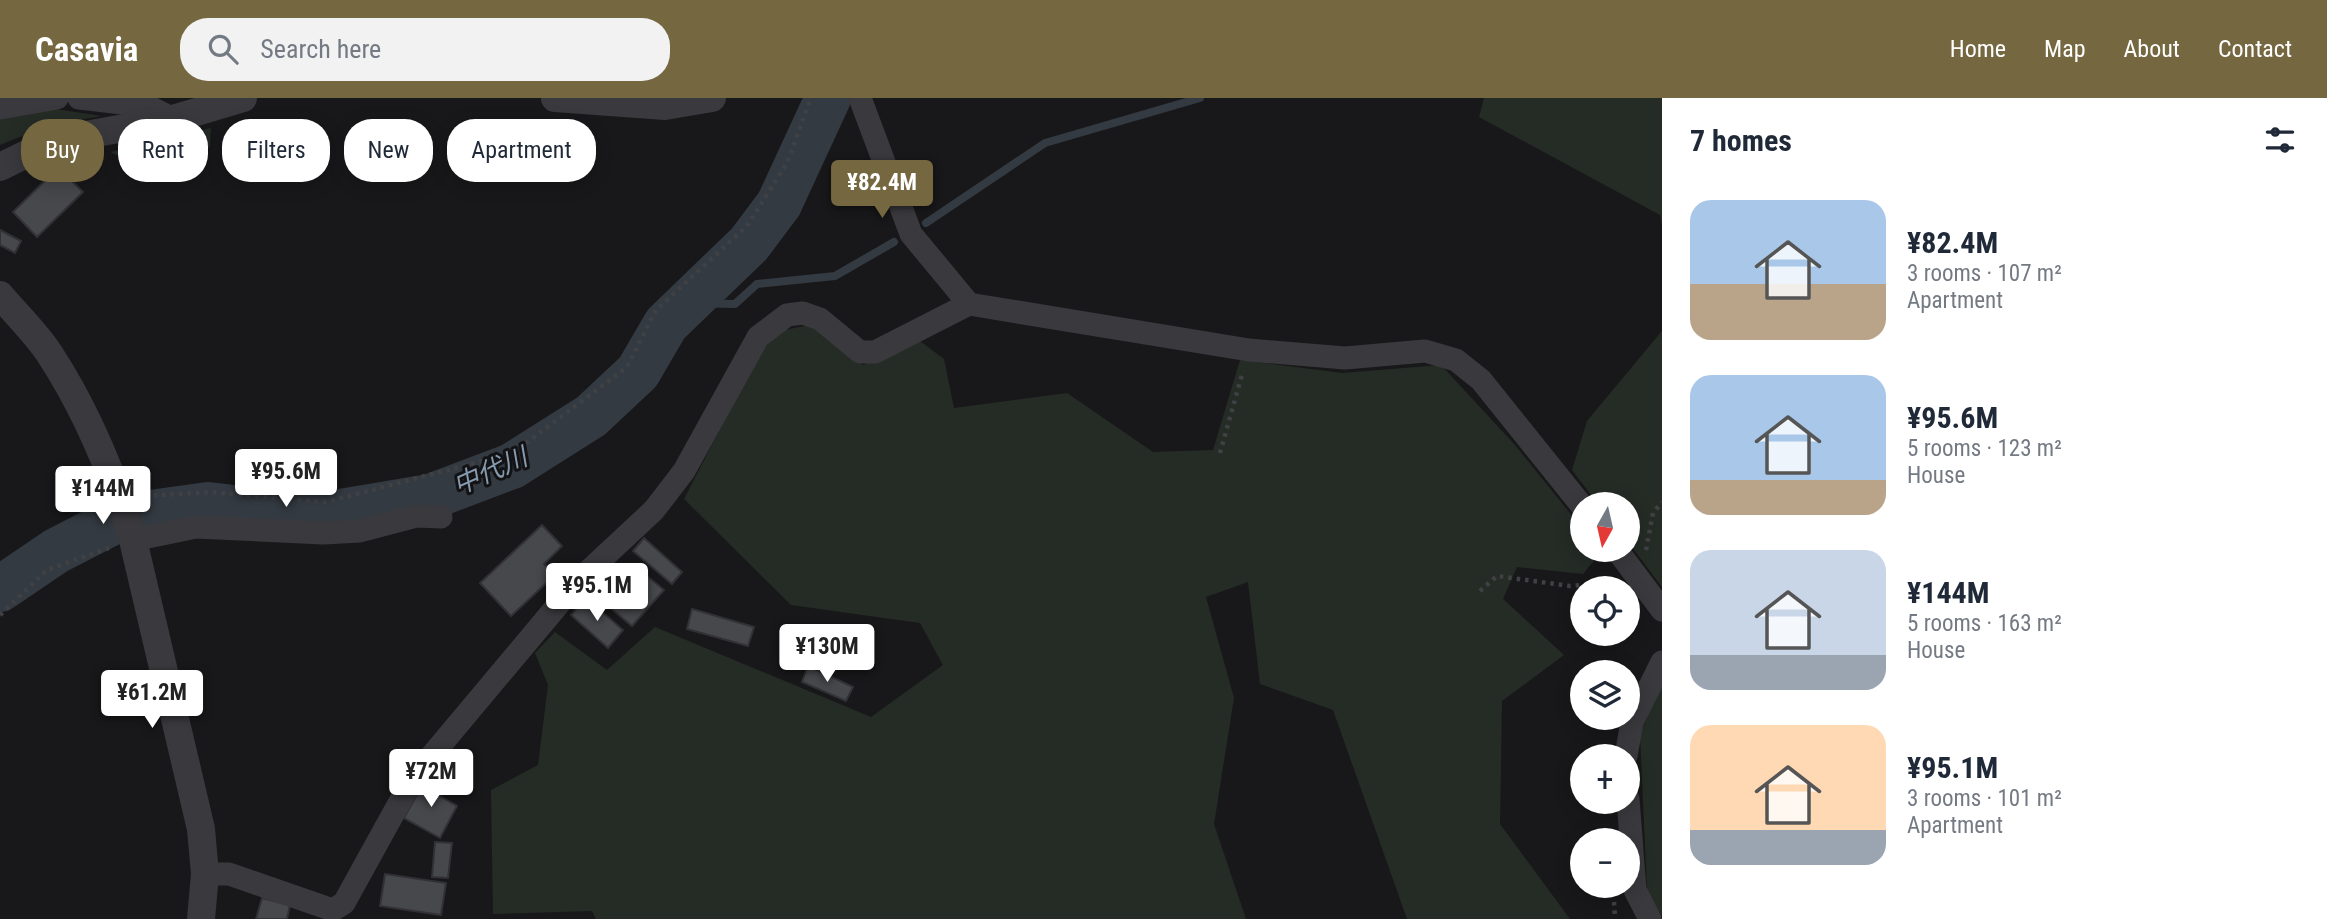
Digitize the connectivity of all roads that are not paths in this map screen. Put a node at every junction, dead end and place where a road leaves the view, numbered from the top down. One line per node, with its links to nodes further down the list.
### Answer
1 (57, 98): 7 (street)
2 (79, 98): 8 (street)
3 (243, 98): 9 (street)
4 (555, 98): 5 (street)
5 (712, 98)
6 (860, 98): 13 (street)
7 (0, 108)
8 (171, 119)
9 (176, 119)
10 (118, 130): 11 (street)
11 (0, 167)
12 (0, 295): 16 (street)
13 (970, 304): 14 (street); 22 (street)
14 (1571, 492)
15 (441, 517): 16 (street)
16 (133, 540): 22 (street)
17 (1627, 562): 18 (street)
18 (1662, 610)
19 (1662, 662): 20 (street)
20 (1628, 744)
21 (1629, 814): 24 (street)
22 (205, 874): 23 (street)
23 (201, 919)
24 (1650, 919)

